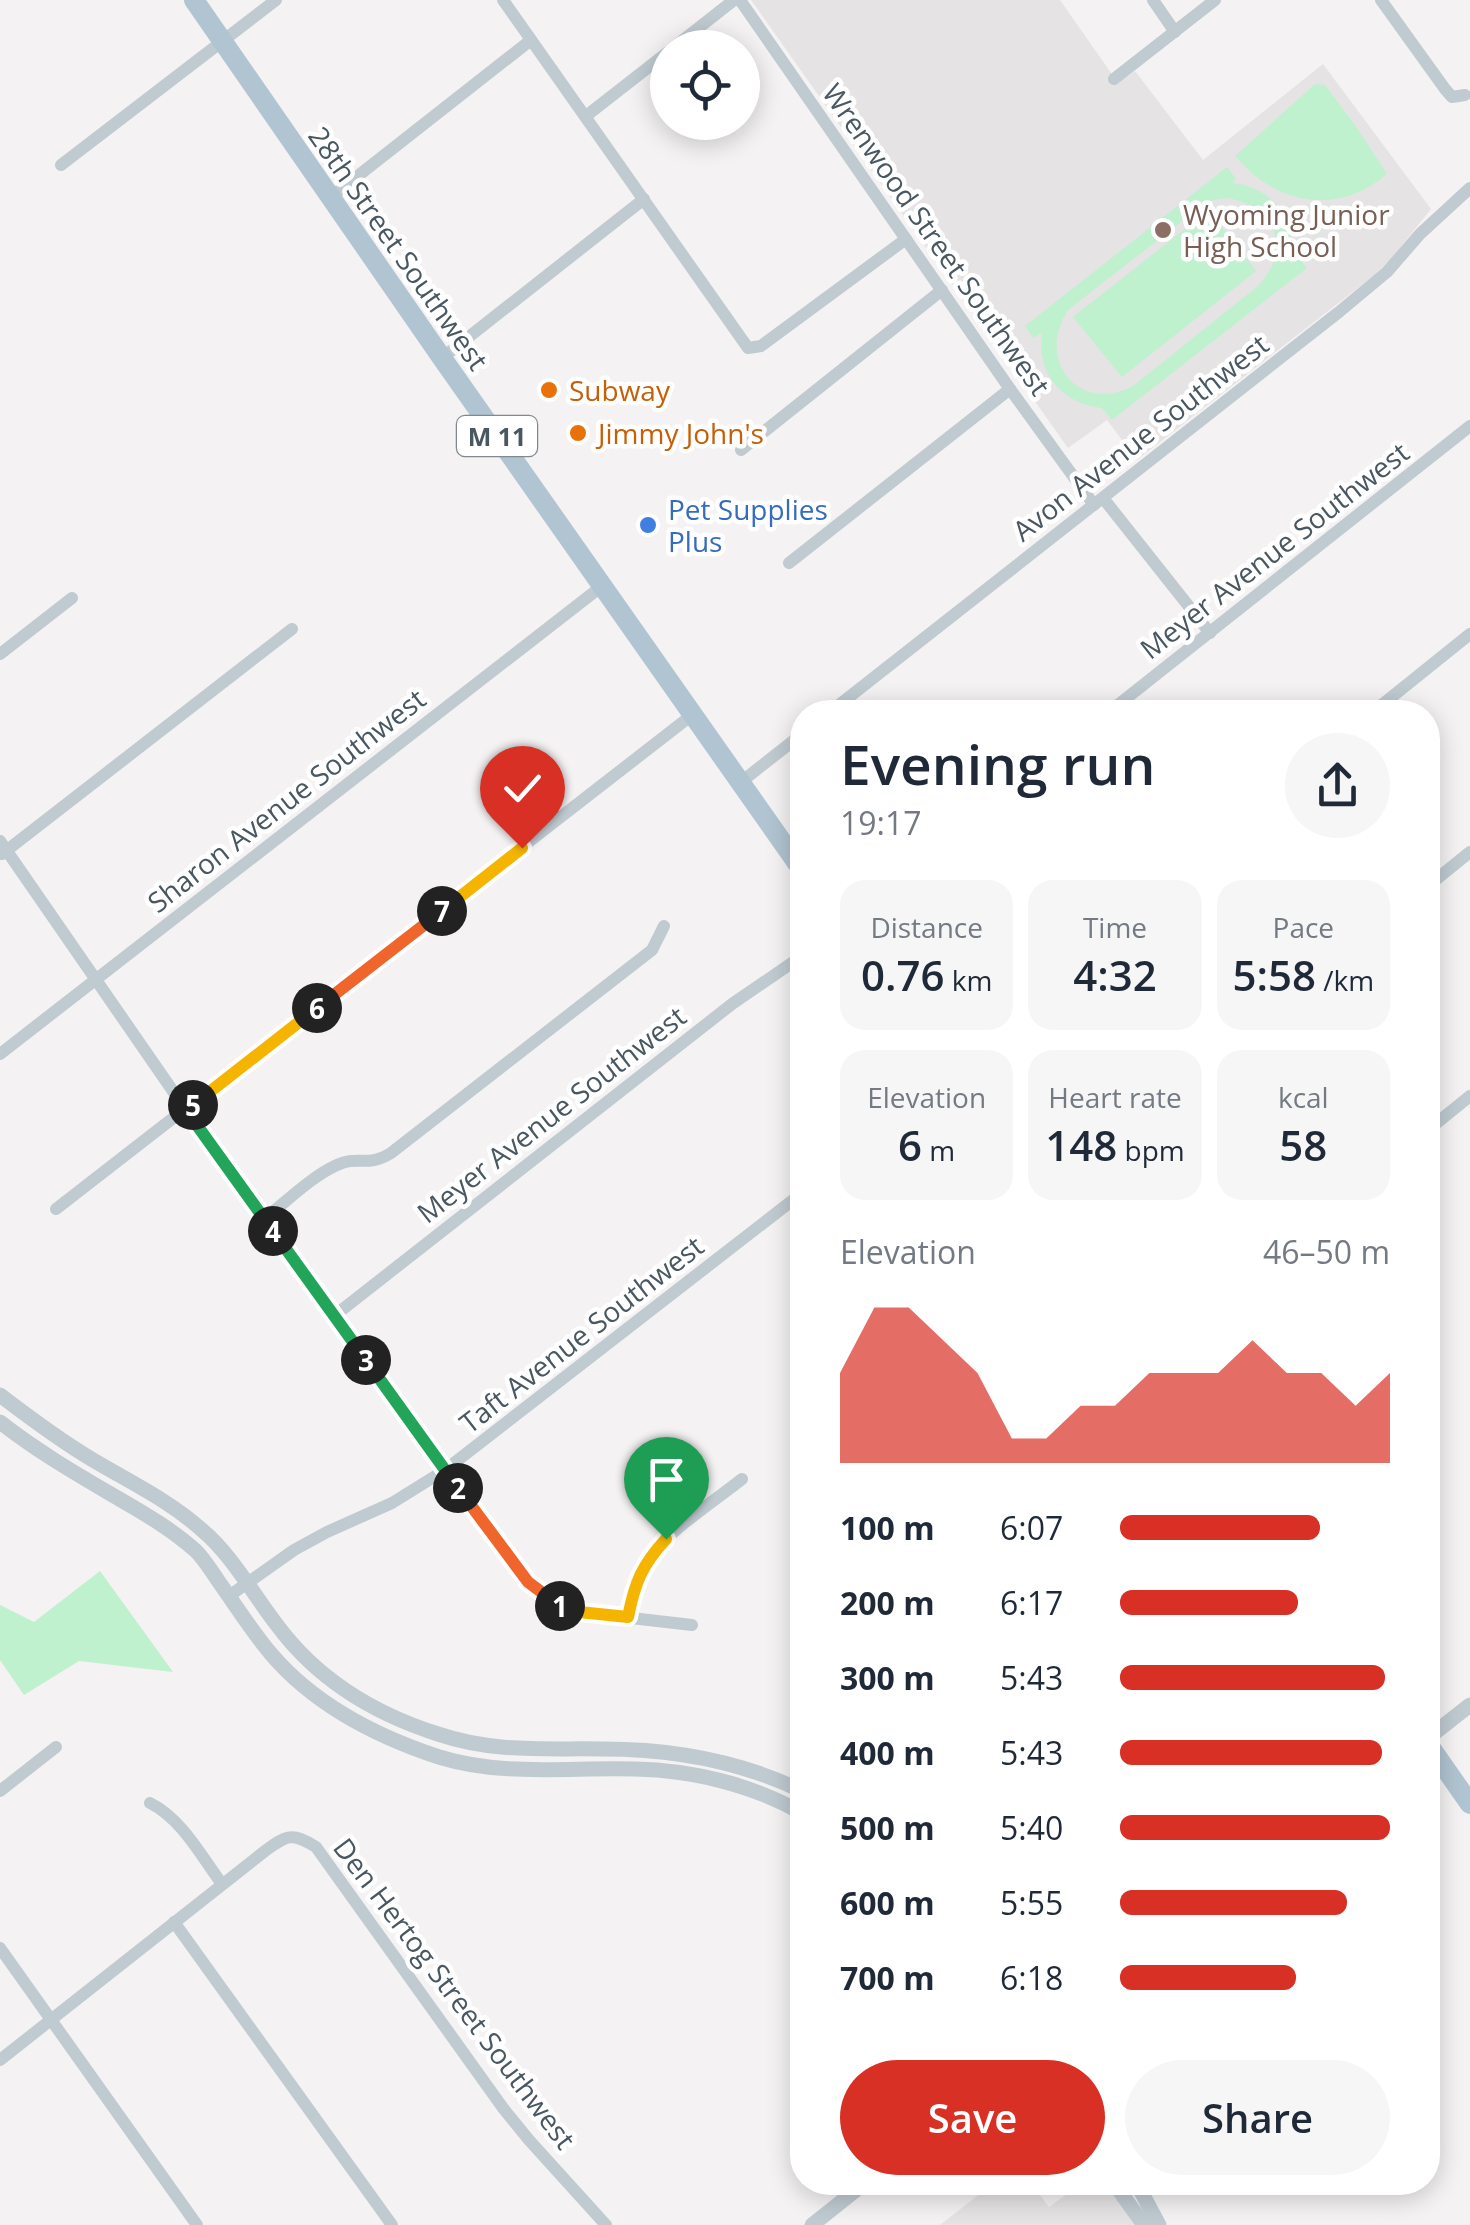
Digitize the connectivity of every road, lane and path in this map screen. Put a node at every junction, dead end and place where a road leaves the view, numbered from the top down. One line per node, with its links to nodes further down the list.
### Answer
1 (194, 0): 11 (main road, 28th Street Southwest / M 11)
2 (276, 0): 11 (street)
3 (503, 0): 10 (street)
4 (737, 0): 8 (street); 20 (street, Wrenwood Street Southwest)
5 (1154, 0): 9 (street)
6 (1215, 0): 9 (street)
7 (1382, 0): 14 (street)
8 (697, 30)
9 (1175, 32): 13 (street)
10 (531, 40): 15 (street); 18 (street)
11 (223, 42): 16 (street); 18 (main road, 28th Street Southwest / M 11)
12 (650, 66): 15 (street)
13 (1114, 79)
14 (1458, 96)
15 (586, 116): 19 (street)
16 (61, 166)
17 (1470, 188): 26 (street, Avon Avenue Southwest)
18 (330, 197): 22 (main road, 28th Street Southwest / M 11)
19 (644, 199): 20 (street); 22 (street)
20 (906, 238): 21 (street, Wrenwood Street Southwest)
21 (942, 290): 23 (street, Wrenwood Street Southwest); 25 (street)
22 (442, 358): 28 (main road, 28th Street Southwest / M 11)
23 (1010, 389): 26 (street, Wrenwood Street Southwest); 27 (street)
24 (1470, 426): 31 (street, Meyer Avenue Southwest)
25 (741, 450)
26 (1098, 502): 31 (street, Wrenwood Street Southwest); 34 (street, Avon Avenue Southwest)
27 (790, 563)
28 (602, 586): 37 (main road, 28th Street Southwest / M 11); 46 (street, Sharon Avenue Southwest)
29 (72, 598): 33 (street)
30 (292, 629): 40 (street)
31 (1210, 633): 35 (street, Meyer Avenue Southwest)
32 (1470, 634): 36 (street)
33 (0, 654)
34 (845, 700)
35 (1124, 700)
36 (1388, 700)
37 (692, 715): 39 (main road, 28th Street Southwest / M 11); 49 (street)
38 (790, 743): 39 (street)
39 (741, 782): 42 (main road, 28th Street Southwest / M 11)
40 (2, 849): 46 (street)
41 (1470, 852): 43 (street)
42 (790, 853)
43 (1440, 876)
44 (664, 926): 53 (street)
45 (790, 964): 54 (street, Meyer Avenue Southwest)
46 (96, 979): 47 (street, Sharon Avenue Southwest); 49 (street)
47 (0, 1054)
48 (1470, 1096): 50 (street)
49 (186, 1110): 52 (street); 53 (street)
50 (1440, 1120)
51 (790, 1203): 57 (street, Taft Avenue Southwest)
52 (56, 1209)
53 (264, 1219): 54 (street)
54 (334, 1316): 57 (street)
55 (0, 1395): 59 (street)
56 (0, 1422): 60 (street)
57 (445, 1470): 59 (street, Taft Avenue Southwest); 61 (street)
58 (742, 1479): 61 (street)
59 (246, 1584): 60 (street, Taft Avenue Southwest); 64 (street)
60 (229, 1596): 66 (street)
61 (628, 1617): 62 (street)
62 (692, 1624)
63 (1470, 1705): 65 (street)
64 (418, 1726): 66 (street); 69 (street)
65 (1440, 1731)
66 (411, 1746): 73 (street)
67 (56, 1747): 70 (street)
68 (1440, 1759): 72 (main road)
69 (790, 1786)
70 (0, 1790)
71 (150, 1803): 74 (street)
72 (1470, 1804)
73 (790, 1808)
74 (222, 1884): 75 (street); 84 (street, Den Hertog Street Southwest)
75 (174, 1922): 77 (street); 83 (street)
76 (0, 1948): 77 (street)
77 (51, 2020): 78 (street); 82 (street)
78 (0, 2060)
79 (850, 2195): 85 (street)
80 (1123, 2195): 86 (street)
81 (1143, 2195): 87 (street)
82 (197, 2225)
83 (392, 2225)
84 (606, 2225)
85 (812, 2225)
86 (1144, 2225)
87 (1159, 2225)

